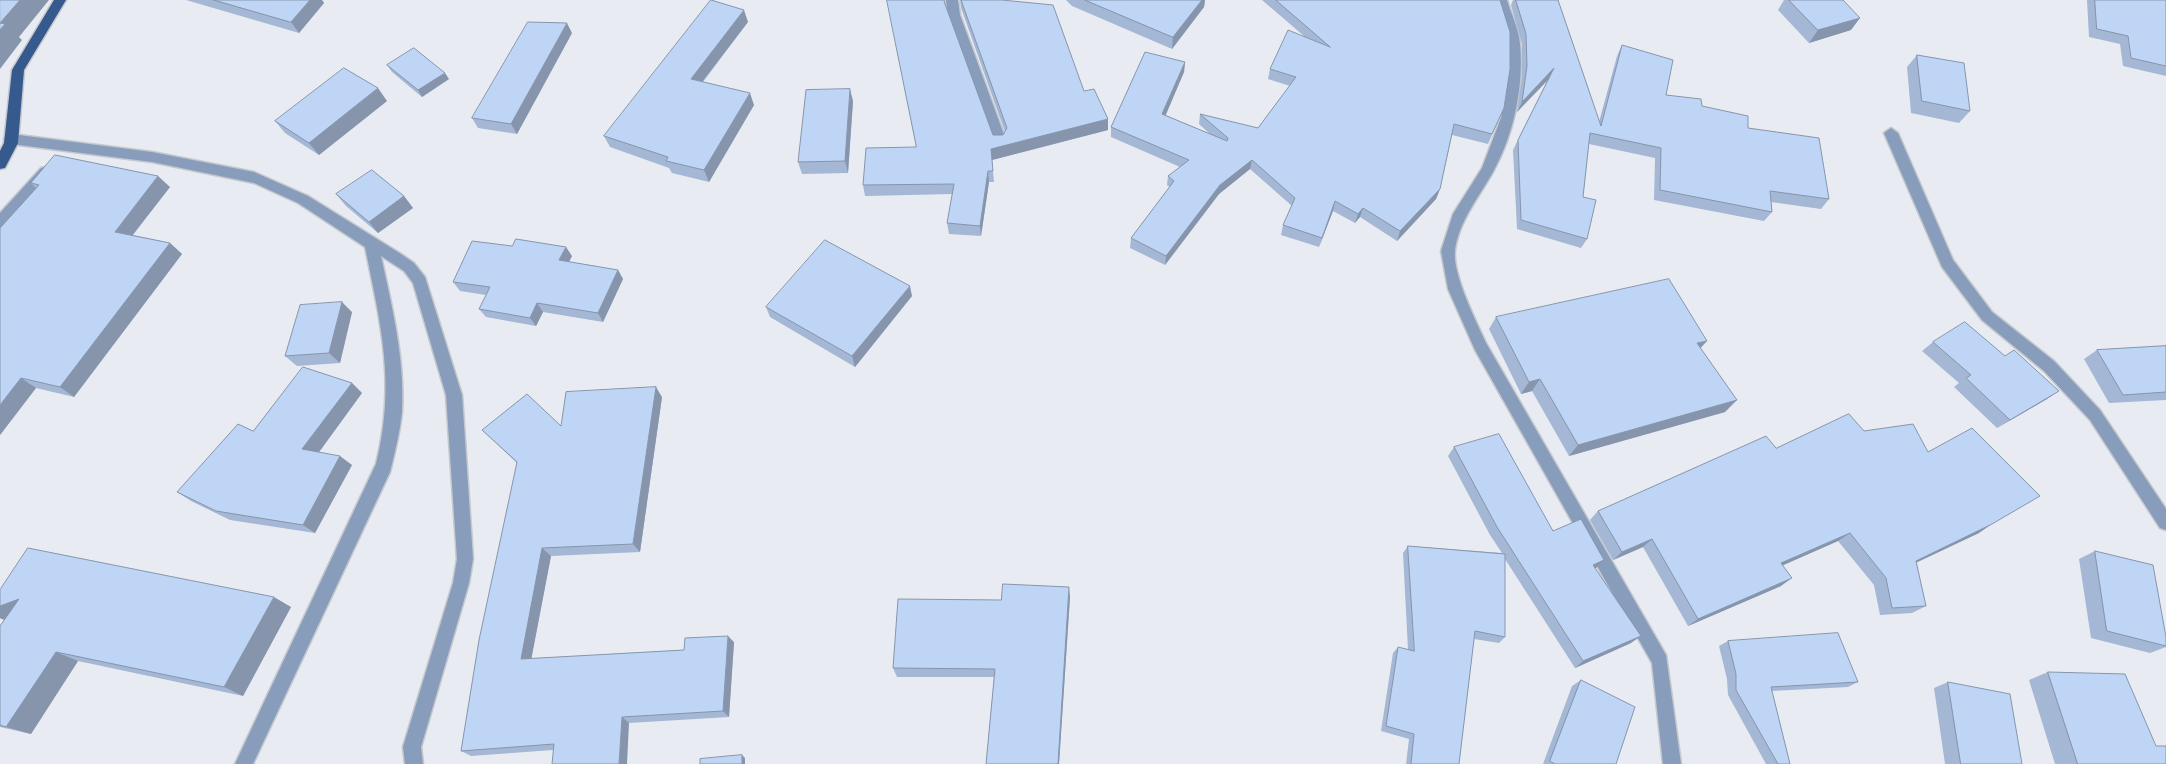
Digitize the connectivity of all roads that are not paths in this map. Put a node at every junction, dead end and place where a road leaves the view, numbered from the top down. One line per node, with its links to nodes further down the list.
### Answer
1 (60, 0): 5 (main road)
2 (952, 0): 6 (street)
3 (1502, 0): 16 (street)
4 (1891, 133): 11 (street)
5 (11, 139): 7 (street); 8 (main road)
6 (999, 140)
7 (69, 146): 9 (street); 10 (street)
8 (0, 164)
9 (0, 222)
10 (370, 244): 14 (street); 15 (street)
11 (2148, 497): 12 (street); 13 (street)
12 (2166, 500)
13 (2166, 523)
14 (244, 764)
15 (414, 764)
16 (1672, 764)

